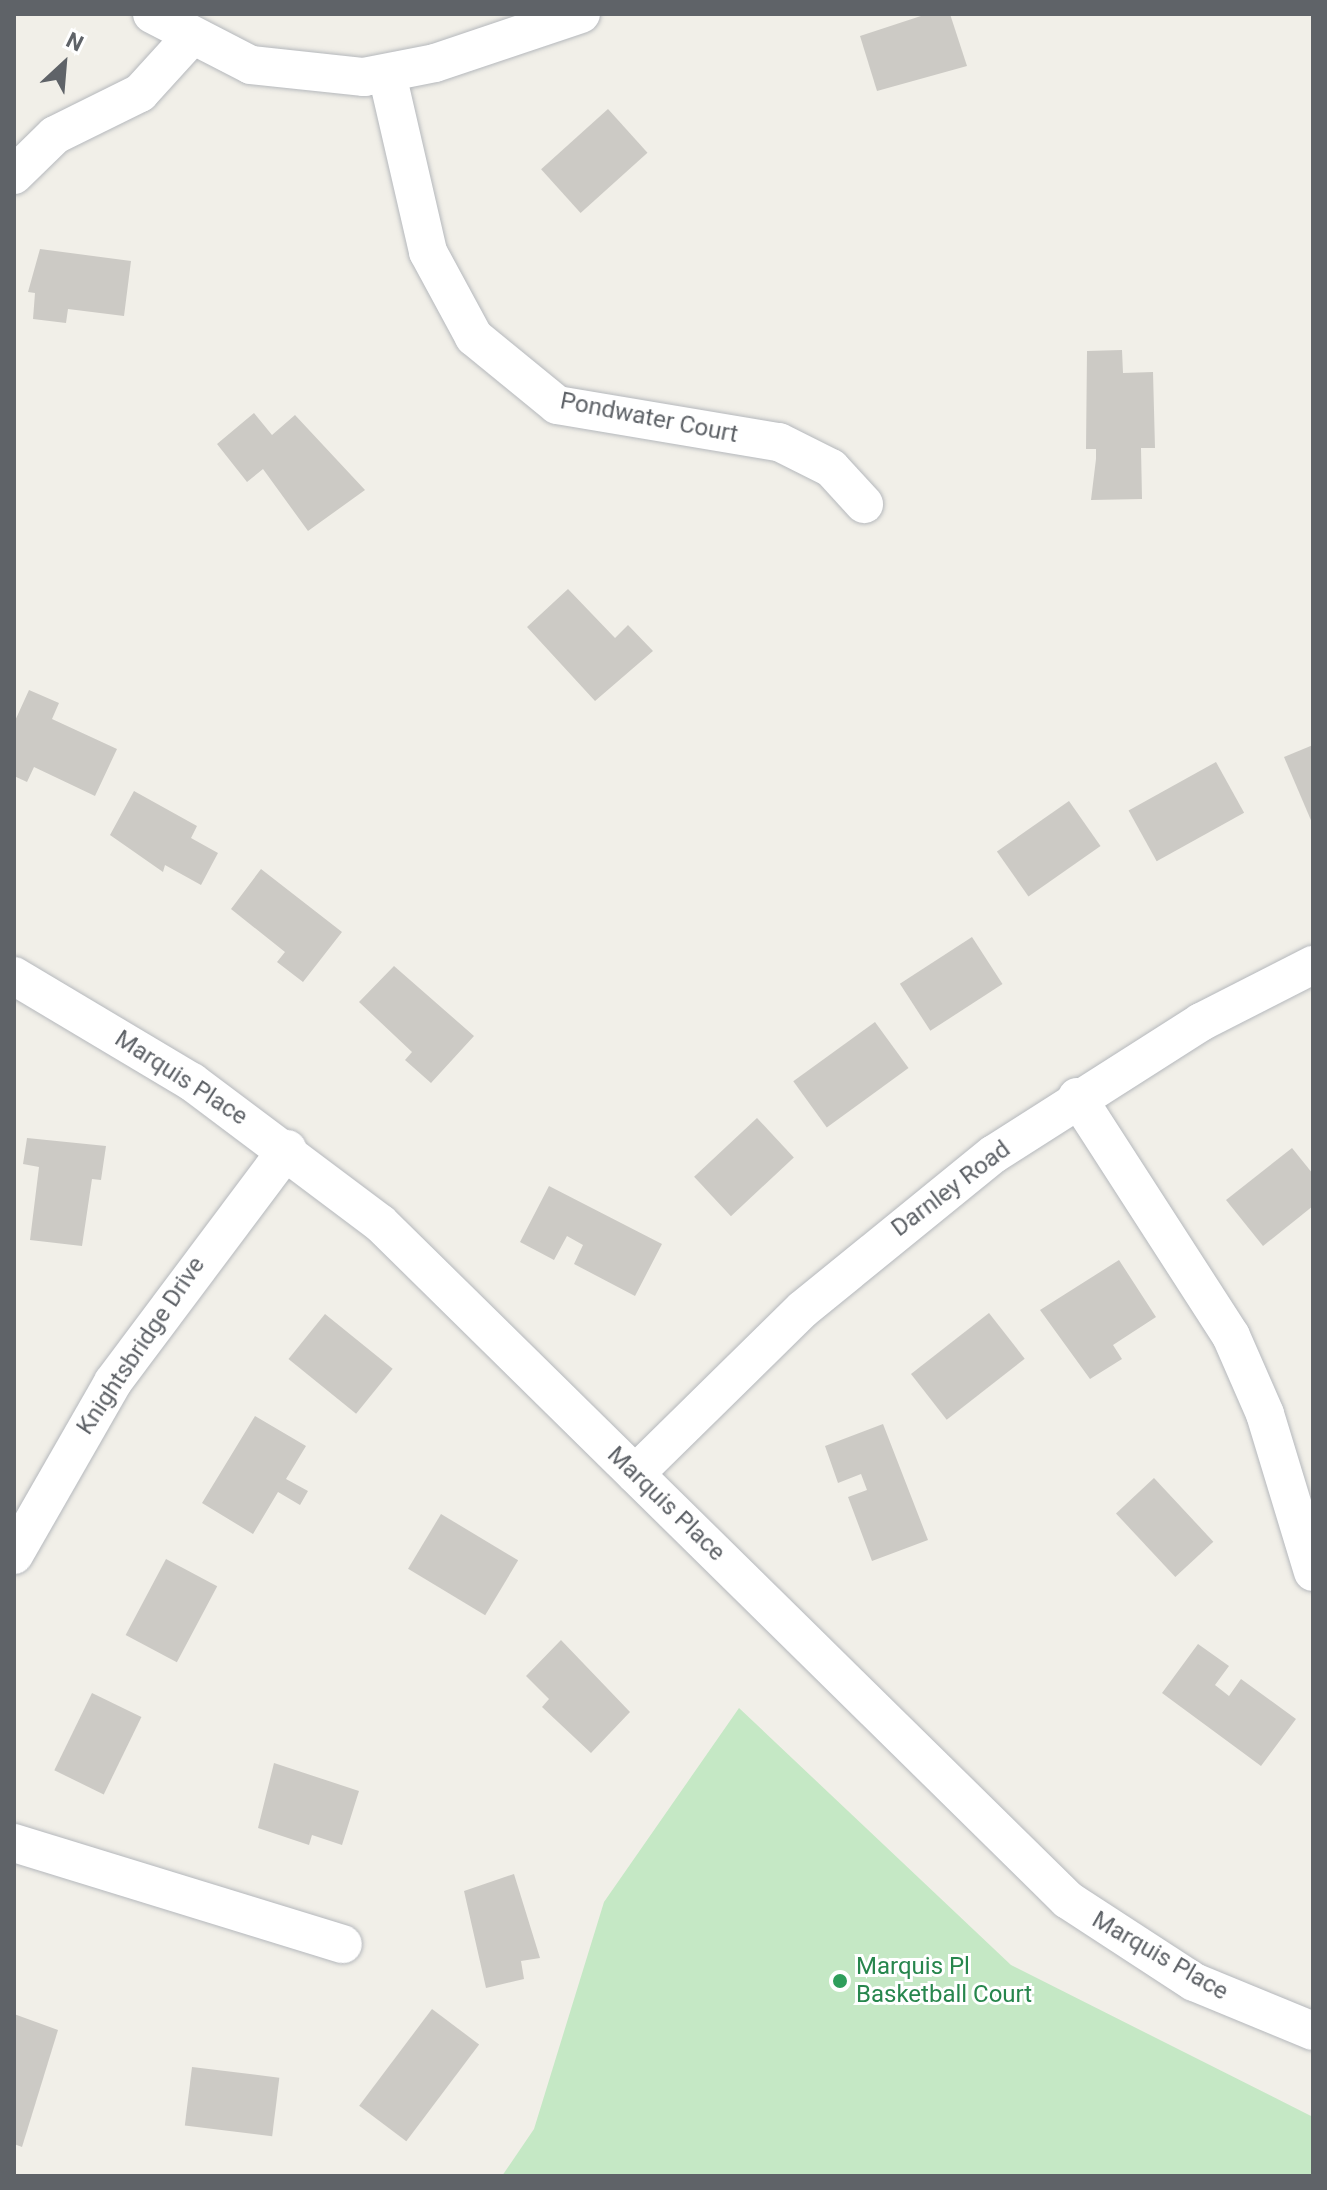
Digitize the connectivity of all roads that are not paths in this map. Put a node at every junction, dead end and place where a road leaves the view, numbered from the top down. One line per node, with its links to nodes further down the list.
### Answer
1 (152, 14): 3 (street)
2 (581, 14): 4 (street)
3 (190, 38): 4 (street); 5 (street)
4 (387, 74): 6 (street, Pondwater Court)
5 (14, 175)
6 (864, 504)
7 (1313, 965): 9 (street, Darnley Road)
8 (14, 976): 10 (street, Marquis Place)
9 (1077, 1097): 11 (street, Darnley Road); 13 (street)
10 (287, 1149): 11 (street, Marquis Place); 12 (street, Knightsbridge Drive)
11 (635, 1474): 16 (street, Marquis Place)
12 (14, 1555)
13 (1313, 1572)
14 (14, 1843): 15 (street)
15 (343, 1944)
16 (1313, 2031)

